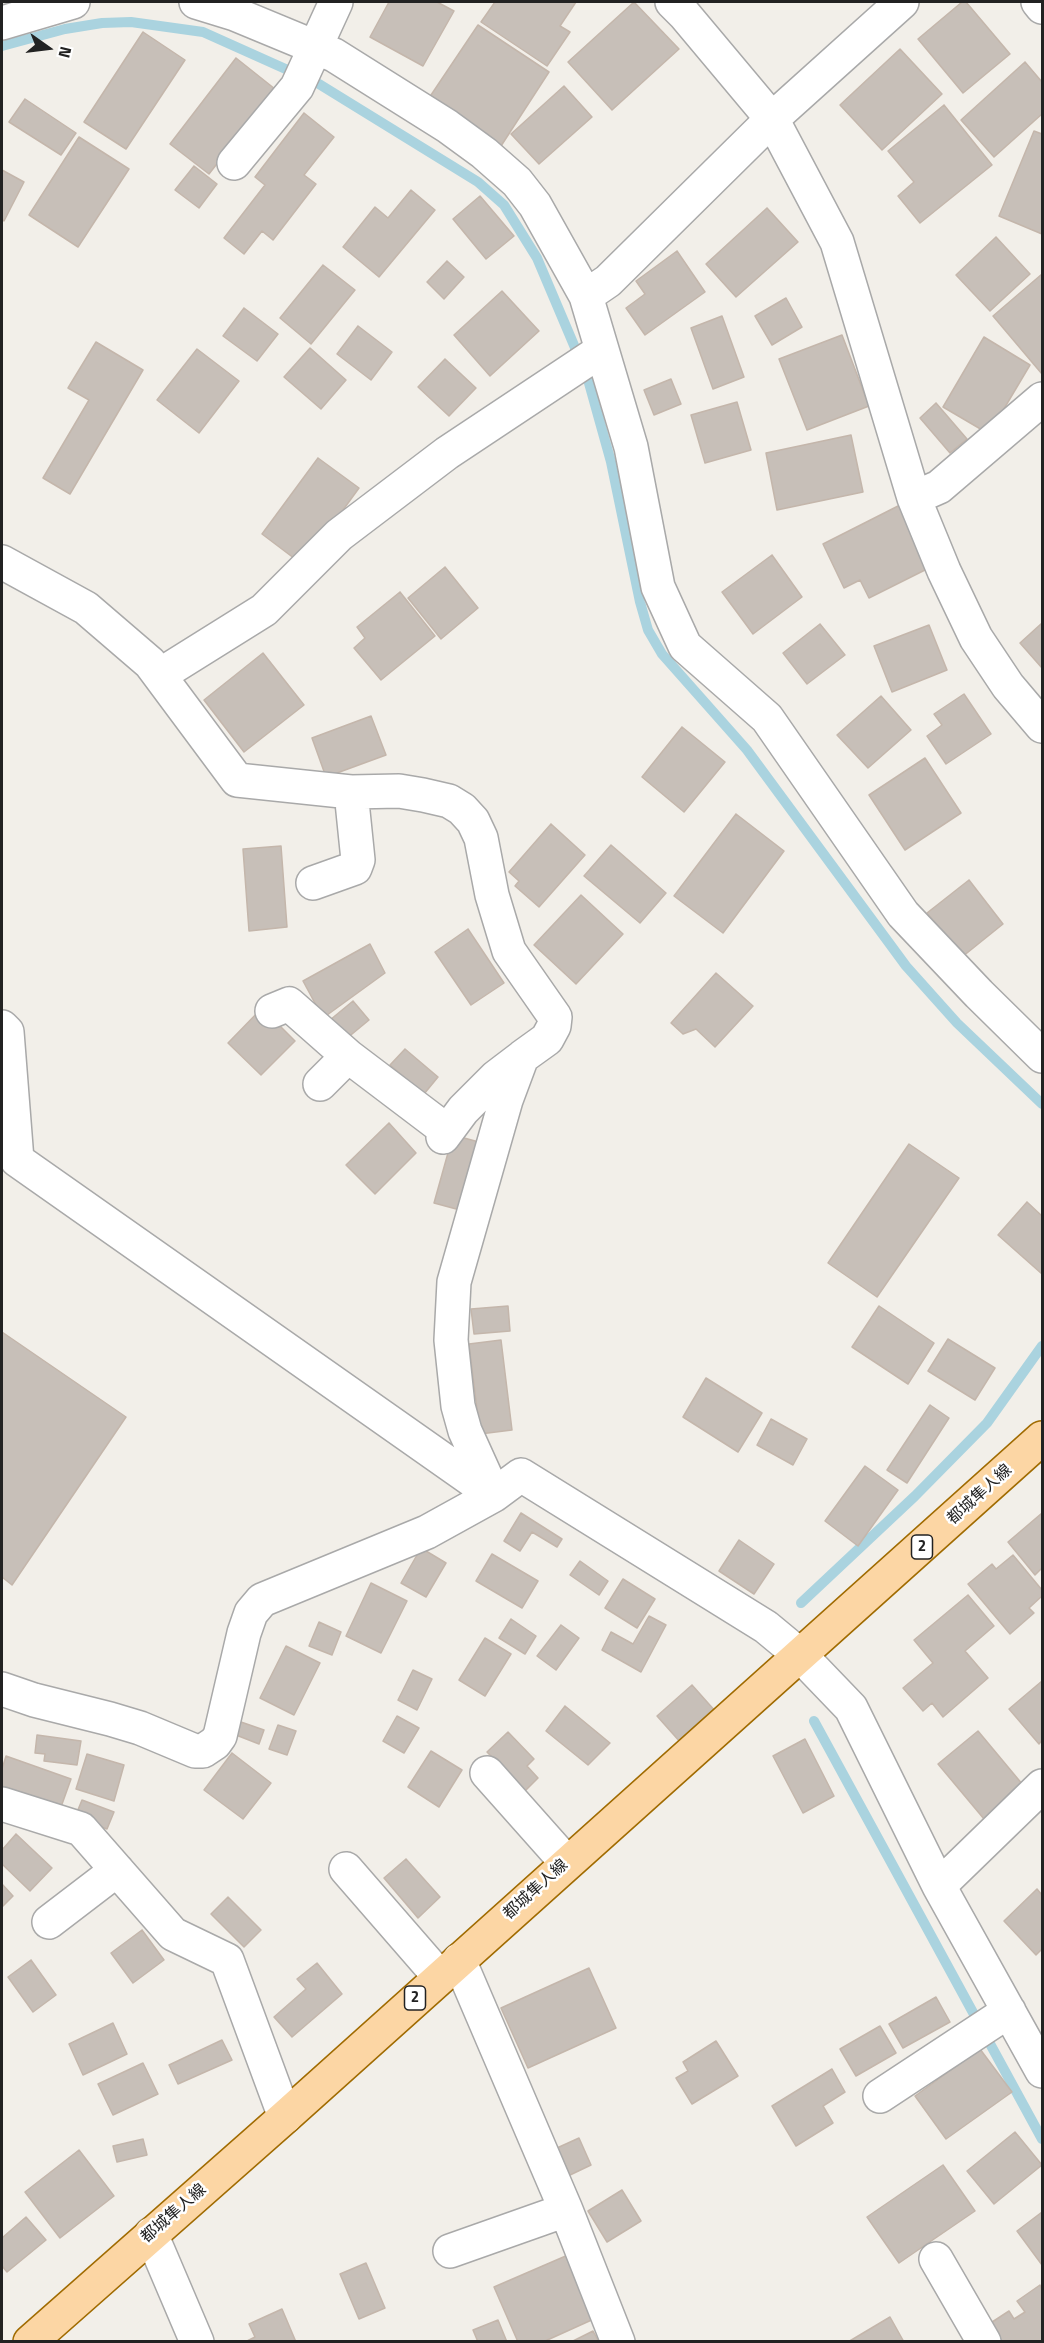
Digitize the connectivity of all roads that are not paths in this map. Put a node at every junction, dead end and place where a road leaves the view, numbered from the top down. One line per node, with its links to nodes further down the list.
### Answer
1 (73, 2): 8 (street)
2 (196, 2): 9 (street)
3 (336, 2): 9 (street)
4 (672, 2): 10 (street)
5 (902, 2): 10 (street)
6 (1038, 2): 7 (street)
7 (1042, 7)
8 (2, 23)
9 (313, 51): 11 (street); 12 (street)
10 (772, 119): 12 (street); 15 (street)
11 (234, 163)
12 (586, 296): 13 (street)
13 (588, 359): 17 (street); 24 (street)
14 (1042, 399): 15 (street)
15 (914, 498): 18 (street)
16 (2, 562): 17 (street)
17 (160, 675): 19 (street)
18 (1042, 726)
19 (351, 792): 20 (street); 25 (street)
20 (313, 883)
21 (272, 1011): 23 (street)
22 (2, 1027): 28 (street)
23 (348, 1056): 25 (street); 26 (street)
24 (1042, 1056)
25 (522, 1057): 28 (street)
26 (320, 1084)
27 (1042, 1438): 29 (main road, 都城隼人線 / 2)
28 (494, 1495): 29 (street); 30 (street)
29 (801, 1656): 34 (main road, 都城隼人線 / 2); 37 (street)
30 (2, 1689)
31 (487, 1773): 34 (street)
32 (1042, 1786): 37 (street)
33 (2, 1804): 36 (street)
34 (567, 1863): 39 (main road, 都城隼人線 / 2)
35 (346, 1869): 39 (street)
36 (117, 1870): 38 (street); 43 (street)
37 (939, 1886): 40 (street)
38 (49, 1922)
39 (449, 1968): 43 (main road, 都城隼人線 / 2); 44 (street)
40 (1006, 2013): 41 (street); 42 (street)
41 (1042, 2071)
42 (880, 2096)
43 (285, 2116): 45 (main road, 都城隼人線 / 2)
44 (566, 2210): 46 (street); 50 (street)
45 (151, 2235): 48 (main road, 都城隼人線 / 2); 49 (street)
46 (450, 2251)
47 (936, 2259): 51 (street)
48 (30, 2342)
49 (197, 2342)
50 (618, 2342)
51 (984, 2342)

